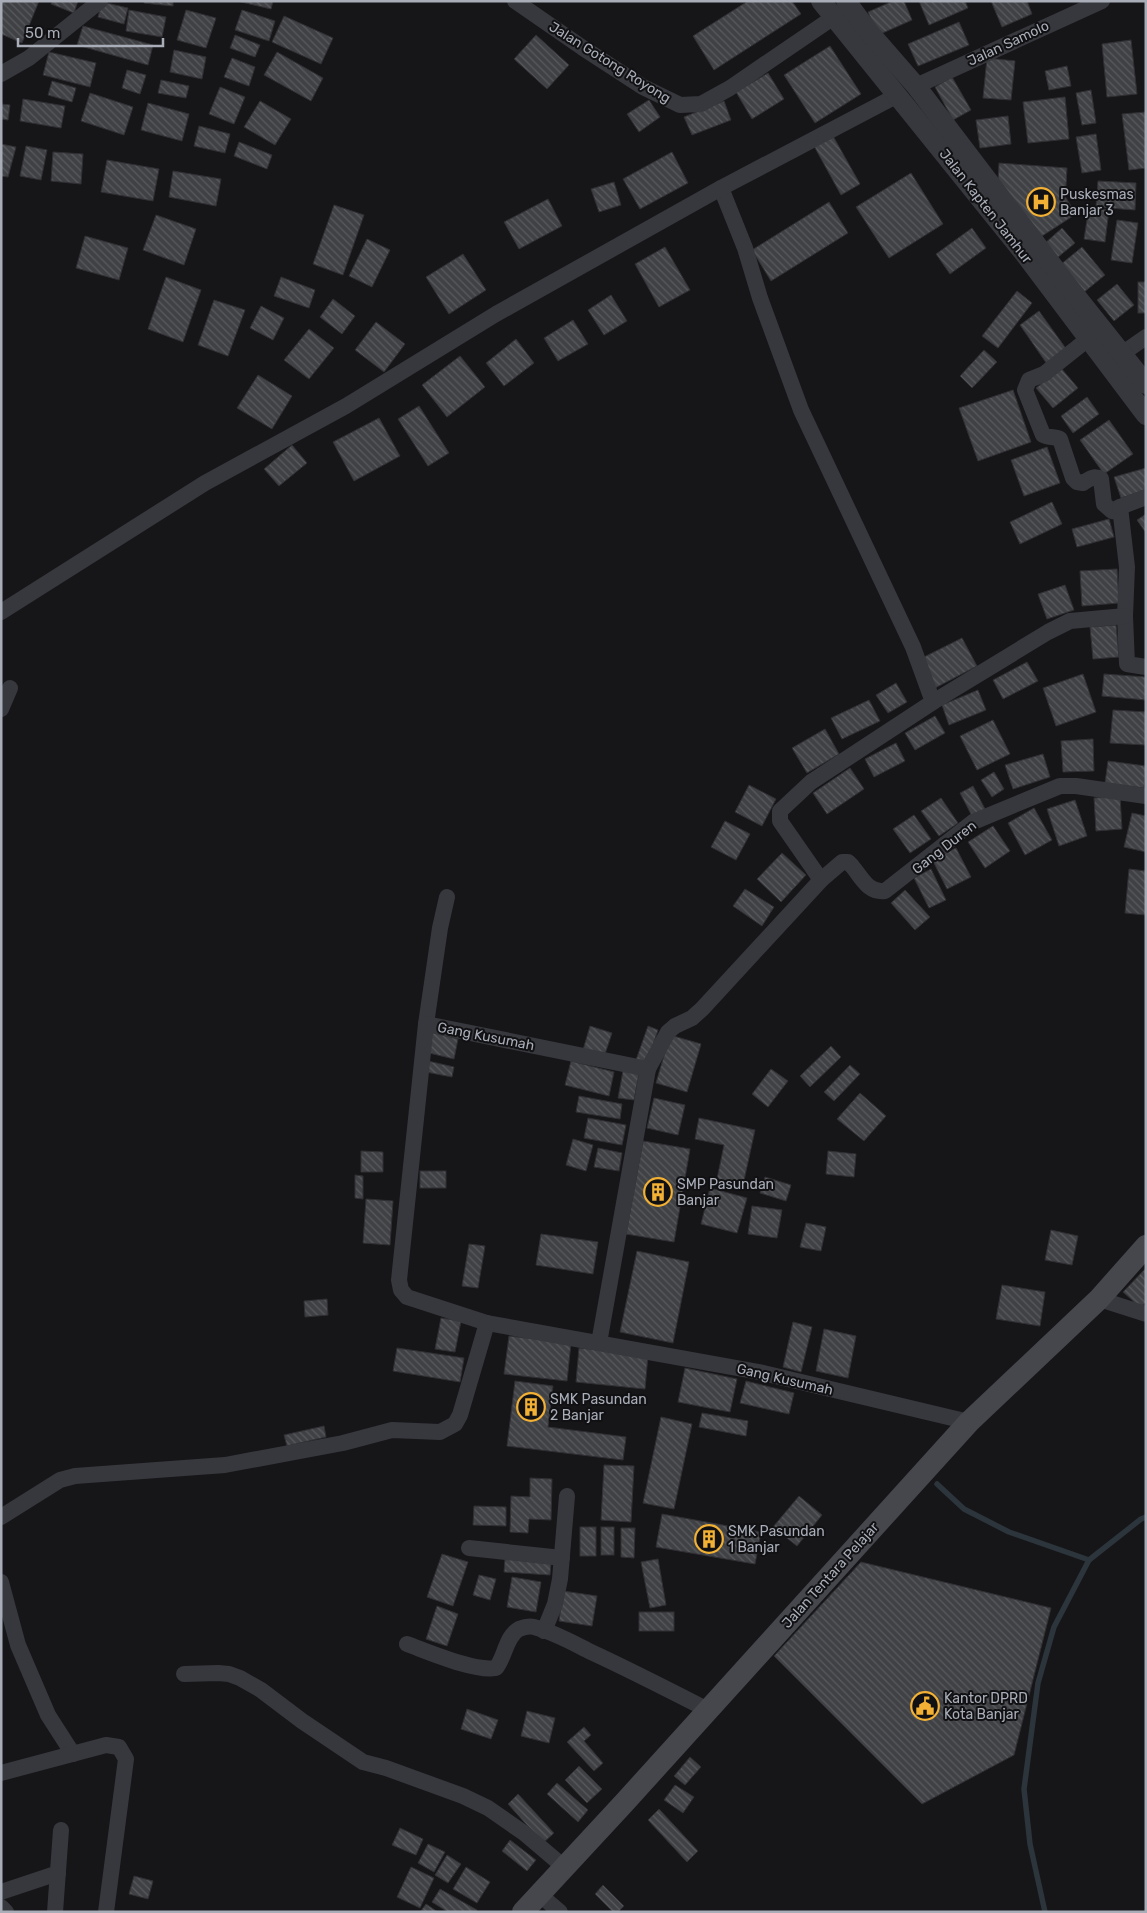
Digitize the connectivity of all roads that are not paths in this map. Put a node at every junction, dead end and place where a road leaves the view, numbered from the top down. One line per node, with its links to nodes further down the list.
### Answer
1 (100, 1): 6 (street)
2 (516, 1): 5 (street, Jalan Gotong Royong)
3 (821, 1): 5 (street, Jalan Kapten Jamhur)
4 (1102, 1): 7 (street, Jalan Samolo)
5 (840, 9): 7 (street, Jalan Kapten Jamhur)
6 (1, 74)
7 (907, 90): 8 (street, Jalan Samolo); 10 (street, Jalan Kapten Jamhur); 11 (street, Jalan Kapten Jamhur)
8 (721, 188): 16 (street, Jalan Samolo); 20 (street)
9 (1146, 337): 11 (street)
10 (1088, 339): 11 (street, Jalan Kapten Jamhur); 15 (street)
11 (1115, 359): 12 (street, Jalan Kapten Jamhur); 13 (street, Jalan Kapten Jamhur)
12 (1146, 384)
13 (1146, 415)
14 (1146, 497): 15 (street)
15 (1120, 507): 17 (street)
16 (1, 612)
17 (1125, 616): 18 (street); 20 (street)
18 (1146, 667)
19 (10, 688): 21 (street)
20 (933, 702): 23 (street)
21 (1, 709)
22 (1146, 796): 23 (street, Gang Duren)
23 (821, 880): 26 (street)
24 (447, 896): 25 (street)
25 (426, 1024): 26 (street, Gang Kusumah); 30 (street, Gang Kusumah)
26 (648, 1068): 31 (street)
27 (1146, 1246): 28 (main road, Jalan Tentara Pelajar)
28 (1098, 1299): 29 (street); 32 (main road, Jalan Tentara Pelajar)
29 (1146, 1314)
30 (487, 1323): 31 (street, Gang Kusumah); 34 (street)
31 (599, 1343): 32 (street, Gang Kusumah)
32 (969, 1422): 41 (main road, Jalan Tentara Pelajar)
33 (567, 1496): 36 (street)
34 (1, 1517)
35 (469, 1548): 36 (street)
36 (562, 1558): 38 (street)
37 (1, 1582): 42 (street)
38 (544, 1631): 39 (street); 41 (street)
39 (407, 1644)
40 (184, 1674): 45 (street)
41 (708, 1710): 45 (main road, Jalan Tentara Pelajar)
42 (73, 1754): 43 (street); 52 (street)
43 (1, 1773)
44 (61, 1830): 46 (street)
45 (564, 1867): 48 (main road, Jalan Tentara Pelajar)
46 (58, 1873): 47 (street); 51 (street)
47 (1, 1892)
48 (540, 1894): 53 (main road, Jalan Tentara Pelajar); 54 (street)
49 (1, 1907): 50 (street)
50 (6, 1912)
51 (55, 1912)
52 (106, 1912)
53 (523, 1912)
54 (560, 1912)

